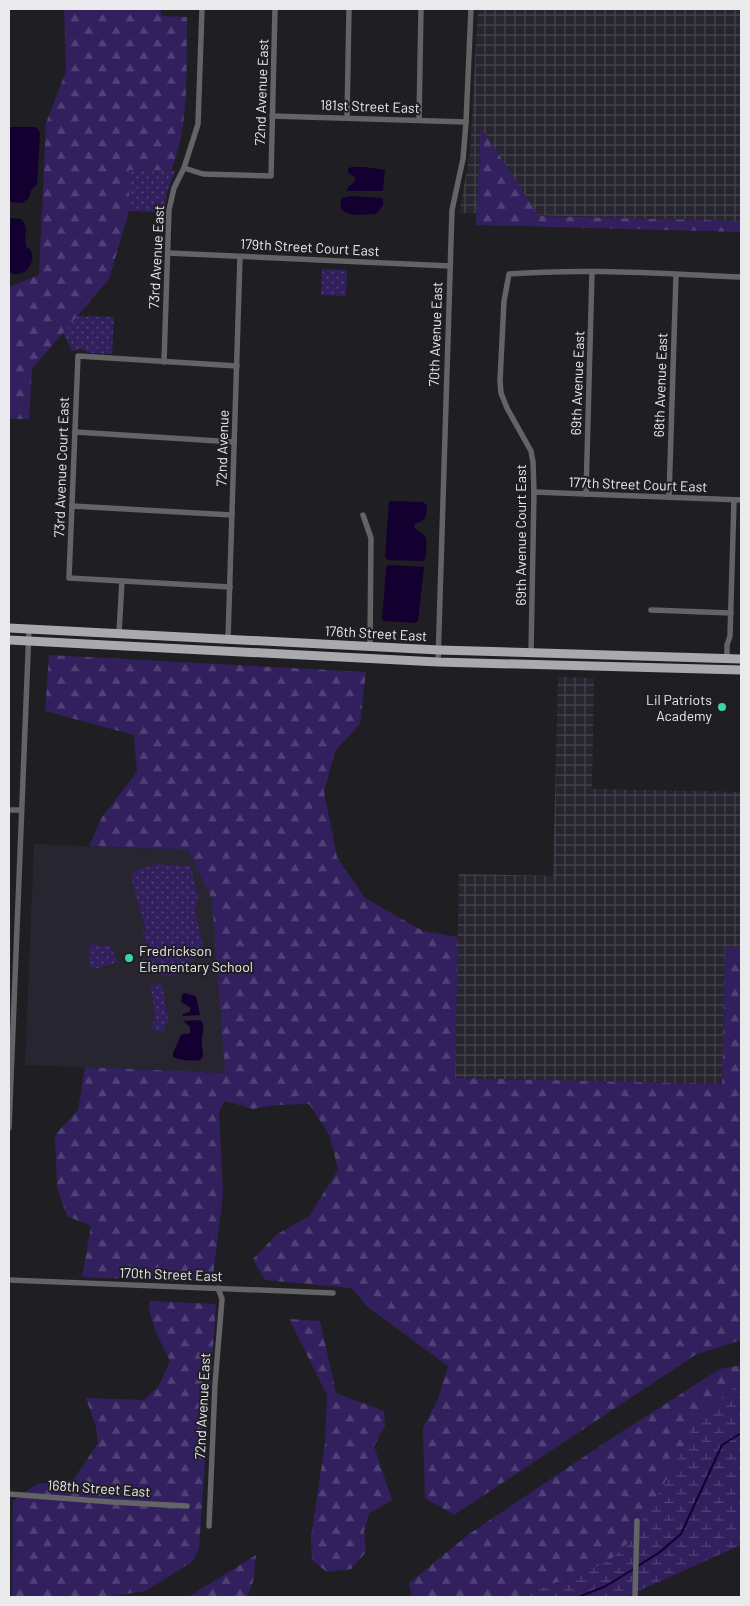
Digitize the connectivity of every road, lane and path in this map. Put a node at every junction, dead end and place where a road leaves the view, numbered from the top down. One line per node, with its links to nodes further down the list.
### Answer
1 (202, 9): 10 (street, 73rd Avenue East)
2 (276, 9): 6 (street, 72nd Avenue East)
3 (349, 9): 7 (street)
4 (421, 9): 8 (street)
5 (471, 9): 9 (street, 70th Avenue East)
6 (272, 116): 7 (street, 181st Street East); 10 (street, 72nd Avenue East)
7 (347, 118): 8 (street, 181st Street East)
8 (419, 120): 9 (street, 181st Street East)
9 (466, 122): 13 (street, 70th Avenue East)
10 (184, 168): 11 (street, 73rd Avenue East)
11 (168, 253): 12 (street, 179th Street Court East); 17 (street, 73rd Avenue East)
12 (240, 256): 13 (street, 179th Street Court East); 18 (street, 72nd Avenue)
13 (450, 266): 40 (street, 70th Avenue East)
14 (592, 272): 15 (street); 21 (street, 69th Avenue Court East); 22 (street, 69th Avenue East)
15 (676, 275): 16 (street); 23 (street, 68th Avenue East)
16 (741, 277)
17 (164, 362): 18 (street); 19 (street, 73rd Avenue Court East)
18 (237, 366): 20 (street, 72nd Avenue)
19 (75, 432): 20 (street); 26 (street, 73rd Avenue Court East)
20 (234, 442): 28 (street, 72nd Avenue)
21 (534, 492): 22 (street, 177th Street Court East); 41 (street, 69th Avenue Court East)
22 (586, 494): 23 (street, 177th Street Court East)
23 (669, 497): 24 (street, 177th Street Court East)
24 (734, 500): 25 (street, 177th Street Court East); 32 (street)
25 (741, 500)
26 (72, 506): 28 (street); 29 (street, 73rd Avenue Court East)
27 (363, 514): 39 (street)
28 (232, 515): 30 (street, 72nd Avenue)
29 (122, 581): 30 (street); 35 (street)
30 (230, 587): 36 (street, 72nd Avenue)
31 (650, 610): 32 (street)
32 (731, 614): 42 (street)
33 (9, 628): 34 (main road, 176th Street East)
34 (29, 629): 35 (main road, 176th Street East); 38 (street)
35 (119, 633): 36 (main road, 176th Street East)
36 (228, 639): 39 (main road, 176th Street East)
37 (9, 640): 38 (main road, 176th Street East)
38 (29, 641): 44 (main road, 176th Street East); 47 (street)
39 (370, 646): 40 (main road, 176th Street East)
40 (439, 650): 41 (main road, 176th Street East); 44 (street, 70th Avenue East)
41 (531, 652): 42 (main road, 176th Street East)
42 (726, 659): 43 (main road, 176th Street East)
43 (741, 659)
44 (438, 662): 45 (main road, 176th Street East)
45 (741, 670)
46 (9, 810): 47 (street)
47 (22, 810): 49 (street)
48 (9, 970): 49 (street)
49 (16, 970): 50 (street)
50 (9, 1128)
51 (9, 1280): 52 (street, 170th Street East)
52 (218, 1288): 53 (street, 170th Street East); 57 (street, 72nd Avenue East)
53 (333, 1293)
54 (9, 1494): 55 (street, 168th Street East)
55 (187, 1506)
56 (637, 1521): 58 (street)
57 (209, 1526)
58 (634, 1597)

